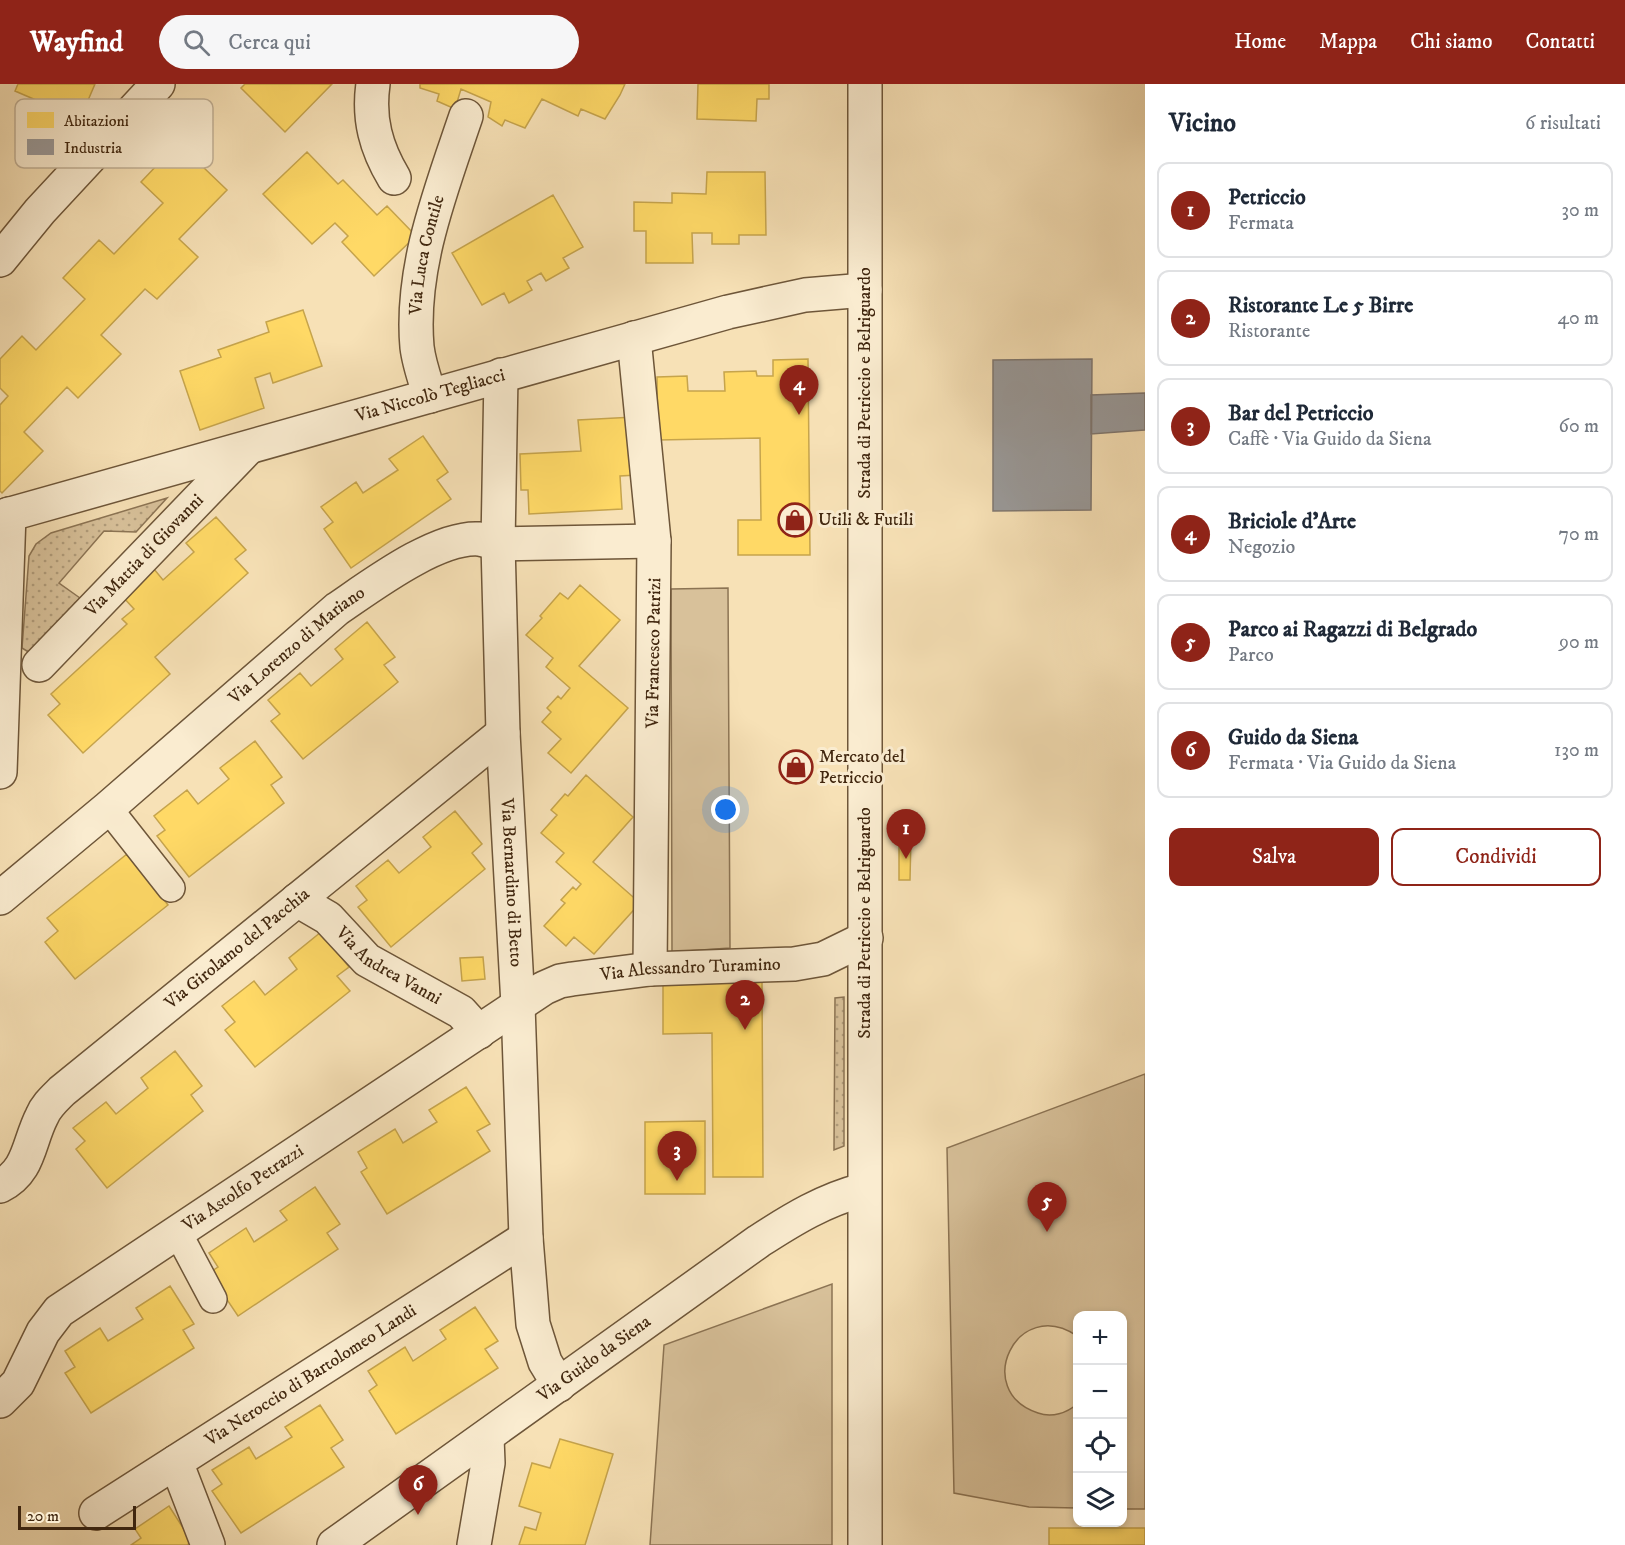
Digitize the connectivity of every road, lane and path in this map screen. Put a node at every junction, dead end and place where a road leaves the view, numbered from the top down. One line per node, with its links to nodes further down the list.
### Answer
1 (158, 84): 4 (street)
2 (374, 84): 7 (street)
3 (865, 84): 9 (street, Strada di Petriccio e Belriguardo)
4 (144, 99)
5 (466, 116): 12 (street, Via Luca Contile)
6 (80, 168): 8 (street)
7 (394, 178)
8 (0, 260)
9 (865, 290): 10 (street, Via Niccolò Tegliacci); 24 (street, Strada di Petriccio e Belriguardo)
10 (634, 338): 11 (street, Via Niccolò Tegliacci); 15 (street, Via Francesco Patrizi)
11 (501, 375): 12 (street, Via Niccolò Tegliacci); 16 (street, Via Bernardino di Betto)
12 (430, 396): 13 (street, Via Niccolò Tegliacci)
13 (249, 447): 14 (street, Via Niccolò Tegliacci); 17 (street, Via Mattia di Giovanni)
14 (4, 516): 19 (street)
15 (654, 541): 16 (street, Via Lorenzo di Mariano); 25 (street, Via Francesco Patrizi)
16 (498, 544): 18 (street, Via Bernardino di Betto); 20 (street, Via Lorenzo di Mariano)
17 (39, 665)
18 (502, 733): 23 (street, Via Girolamo del Pacchia); 26 (street, Via Bernardino di Betto)
19 (0, 772)
20 (108, 808): 21 (street); 22 (street, Via Lorenzo di Mariano)
21 (171, 888)
22 (0, 898)
23 (297, 900): 27 (street, Via Andrea Vanni); 28 (street, Via Girolamo del Pacchia)
24 (866, 938): 25 (street, Via Alessandro Turamino); 29 (street, Strada di Petriccio e Belriguardo)
25 (650, 969): 26 (street, Via Alessandro Turamino)
26 (518, 1005): 27 (street, Via Astolfo Petrazzi); 31 (street, Via Bernardino di Betto)
27 (479, 1032): 30 (street, Via Astolfo Petrazzi)
28 (0, 1186)
29 (863, 1190): 33 (street, Via Guido da Siena); 41 (street, Strada di Petriccio e Belriguardo)
30 (178, 1233): 32 (street); 34 (street, Via Astolfo Petrazzi)
31 (526, 1238): 33 (street, Via Bernardino di Betto); 36 (street, Via Neroccio di Bartolomeo Landi)
32 (213, 1299)
33 (560, 1385): 35 (street, Via Guido da Siena)
34 (0, 1401)
35 (487, 1438): 39 (street, Via Guido da Siena); 40 (street)
36 (176, 1462): 37 (street, Via Neroccio di Bartolomeo Landi); 38 (street)
37 (96, 1513)
38 (208, 1545)
39 (334, 1545)
40 (474, 1545)
41 (865, 1545)

